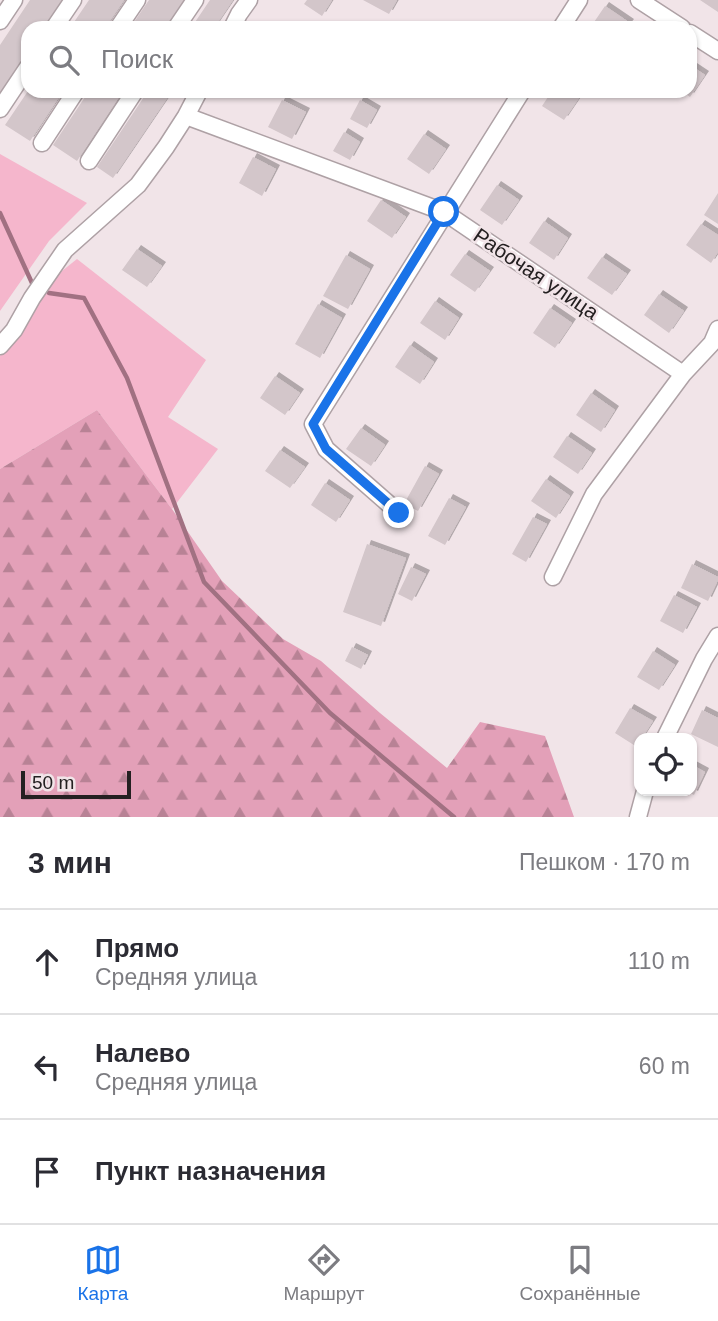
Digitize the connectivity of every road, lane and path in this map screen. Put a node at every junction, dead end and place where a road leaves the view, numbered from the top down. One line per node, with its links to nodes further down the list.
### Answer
1 (14, 0): 8 (street)
2 (73, 0): 9 (street)
3 (137, 0): 10 (street)
4 (195, 0): 11 (street)
5 (249, 0): 12 (street)
6 (579, 0): 13 (street)
7 (639, 0): 14 (street)
8 (0, 21)
9 (59, 21)
10 (123, 21)
11 (181, 21)
12 (236, 21)
13 (566, 21)
14 (671, 21)
15 (697, 38): 16 (street)
16 (718, 51)
17 (21, 78): 22 (street)
18 (71, 98): 24 (street)
19 (130, 98): 25 (street)
20 (195, 98): 23 (street)
21 (517, 98): 26 (street)
22 (0, 109)
23 (186, 116): 26 (street, Рабочая улица); 28 (street)
24 (42, 143)
25 (89, 160)
26 (444, 212): 29 (street, Рабочая улица); 30 (street)
27 (718, 329): 29 (street)
28 (0, 346)
29 (683, 374): 31 (street)
30 (399, 513)
31 (553, 577)
32 (718, 636): 33 (street)
33 (667, 733)
34 (644, 796): 35 (street)
35 (638, 817)

